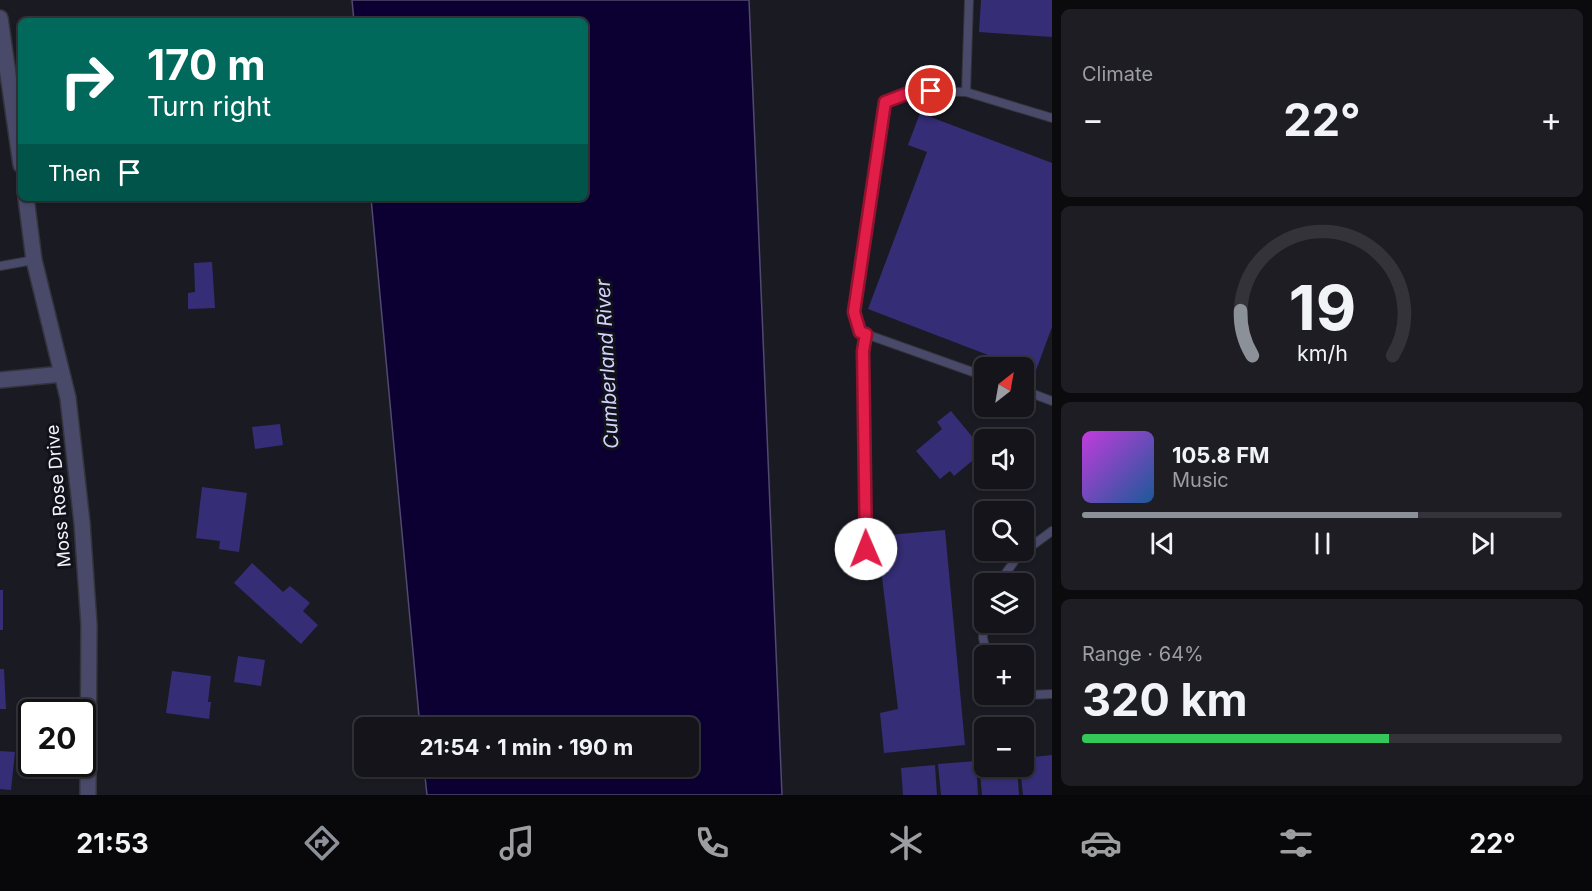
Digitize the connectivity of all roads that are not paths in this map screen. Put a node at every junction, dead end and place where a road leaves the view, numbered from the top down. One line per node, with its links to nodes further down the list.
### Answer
1 (969, 0): 3 (lane)
2 (0, 18): 5 (street)
3 (966, 92): 4 (lane); 9 (lane)
4 (1052, 118)
5 (18, 144)
6 (26, 201): 7 (street, Moss Rose Drive)
7 (34, 260): 8 (lane); 11 (street, Moss Rose Drive)
8 (0, 266)
9 (866, 334): 10 (lane); 16 (lane)
10 (974, 372)
11 (62, 374): 12 (street); 20 (street, Moss Rose Drive)
12 (0, 380)
13 (1034, 394): 14 (lane)
14 (1052, 401)
15 (1052, 531): 17 (lane)
16 (866, 549)
17 (1006, 573)
18 (1052, 694): 19 (lane)
19 (1034, 695)
20 (88, 795)

